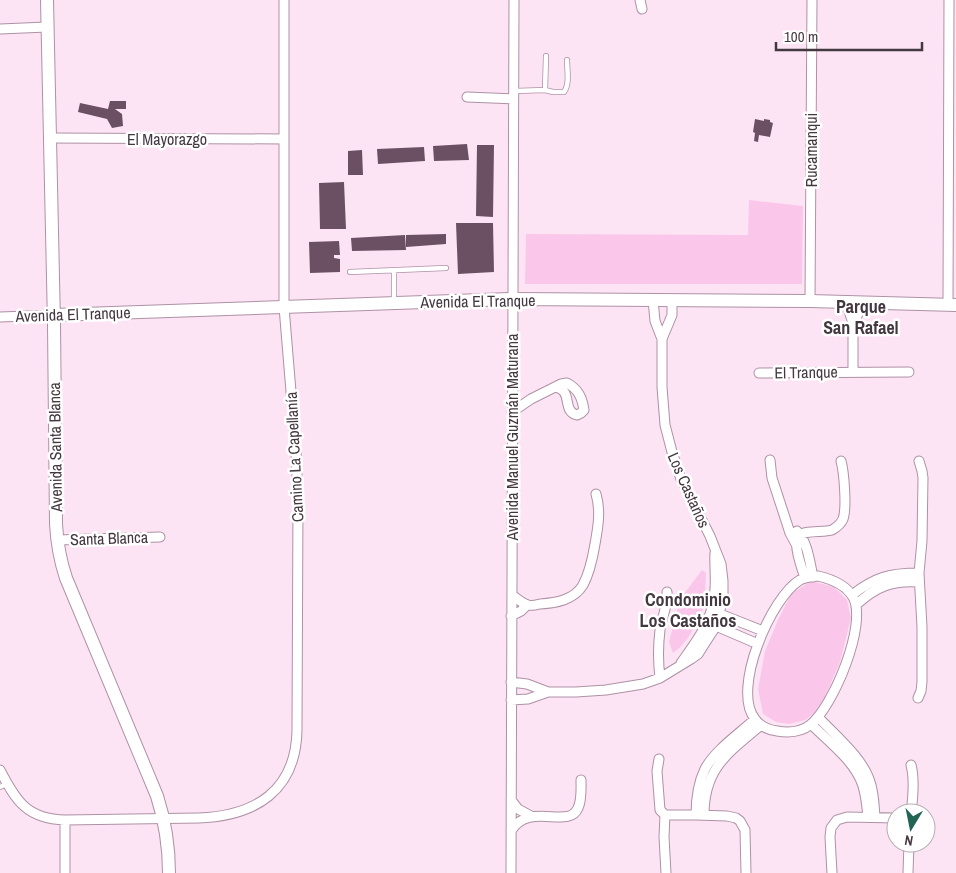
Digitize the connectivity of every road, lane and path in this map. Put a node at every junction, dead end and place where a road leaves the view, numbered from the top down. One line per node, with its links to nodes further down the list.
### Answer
1 (47, 0): 6 (main road, Avenida Santa Blanca)
2 (284, 0): 14 (street, Camino La Capellanía)
3 (514, 0): 11 (street, Avenida Manuel Guzmán Maturana)
4 (812, 0): 21 (street, Rucamanqui)
5 (949, 0): 25 (street)
6 (47, 27): 7 (street); 13 (main road, Avenida Santa Blanca)
7 (0, 29)
8 (546, 56): 10 (lane)
9 (567, 60): 10 (lane)
10 (545, 90): 11 (lane)
11 (513, 95): 12 (street); 18 (street, Avenida Manuel Guzmán Maturana)
12 (467, 97)
13 (50, 138): 14 (street, El Mayorazgo); 27 (main road, Avenida Santa Blanca)
14 (284, 139): 26 (street, Camino La Capellanía)
15 (446, 268): 16 (lane)
16 (394, 271): 17 (lane); 23 (lane)
17 (350, 272)
18 (513, 299): 19 (main road, Avenida El Tranque); 23 (main road, Avenida El Tranque); 35 (street, Avenida Manuel Guzmán Maturana)
19 (653, 300): 20 (main road, Avenida El Tranque); 30 (street, Los Castaños)
20 (672, 300): 21 (main road, Avenida El Tranque); 30 (street, Los Castaños)
21 (810, 301): 22 (main road, Avenida El Tranque)
22 (846, 302): 24 (main road, Avenida El Tranque); 29 (street, El Tranque)
23 (394, 303): 26 (main road, Avenida El Tranque)
24 (864, 303): 25 (main road, Avenida El Tranque); 29 (street, El Tranque)
25 (952, 304)
26 (284, 307): 27 (main road, Avenida El Tranque); 81 (street, Camino La Capellanía)
27 (54, 315): 28 (street, Avenida El Tranque); 46 (main road, Avenida Santa Blanca)
28 (0, 317)
29 (853, 323): 31 (street, El Tranque)
30 (662, 339): 48 (street, Los Castaños)
31 (853, 372): 32 (street, El Tranque); 33 (street, El Tranque)
32 (909, 372)
33 (759, 373)
34 (555, 387): 36 (street)
35 (512, 394): 36 (street); 37 (street, Avenida Manuel Guzmán Maturana)
36 (531, 399): 37 (street)
37 (512, 412): 53 (street, Avenida Manuel Guzmán Maturana)
38 (770, 460): 42 (street)
39 (919, 460): 50 (street)
40 (841, 461): 43 (street)
41 (596, 494): 54 (street)
42 (787, 523): 44 (street); 47 (street)
43 (819, 532): 44 (street); 47 (street)
44 (800, 534): 47 (street)
45 (160, 537): 46 (street, Santa Blanca)
46 (57, 540): 81 (main road, Avenida Santa Blanca)
47 (801, 547): 49 (street)
48 (715, 550): 56 (street, Los Castaños); 58 (street, Los Castaños)
49 (809, 577): 52 (street); 60 (street)
50 (919, 578): 52 (street); 55 (street); 66 (street)
51 (667, 592): 63 (street)
52 (852, 594): 55 (street)
53 (512, 595): 54 (street); 57 (street, Avenida Manuel Guzmán Maturana)
54 (527, 605): 57 (street)
55 (856, 605): 68 (street)
56 (720, 614): 58 (street); 59 (street, Los Castaños); 60 (street)
57 (512, 616): 64 (street, Avenida Manuel Guzmán Maturana)
58 (710, 616): 59 (street); 62 (street, Los Castaños)
59 (716, 626): 61 (street); 62 (street, Los Castaños)
60 (763, 631): 61 (street)
61 (758, 644): 69 (street)
62 (679, 666): 63 (street, Los Castaños)
63 (660, 678): 65 (street, Los Castaños)
64 (511, 682): 65 (street, Los Castaños); 67 (street, Avenida Manuel Guzmán Maturana)
65 (548, 692): 67 (street, Los Castaños)
66 (918, 698)
67 (511, 700): 75 (street, Avenida Manuel Guzmán Maturana)
68 (814, 721): 69 (street); 80 (street)
69 (758, 722): 78 (street)
70 (659, 759): 77 (street)
71 (911, 765): 76 (street)
72 (0, 770): 74 (street, Camino La Capellanía)
73 (581, 780): 79 (street)
74 (4, 786): 83 (street, Camino La Capellanía)
75 (511, 800): 79 (street); 84 (street, Avenida Manuel Guzmán Maturana)
76 (912, 803)
77 (664, 815): 78 (street); 89 (street)
78 (700, 815): 90 (street)
79 (531, 816): 84 (street)
80 (871, 817): 82 (street); 91 (street)
81 (164, 818): 83 (street, Camino La Capellanía); 87 (main road, Avenida Santa Blanca)
82 (886, 818)
83 (65, 820): 86 (street)
84 (511, 831): 88 (street, Avenida Manuel Guzmán Maturana)
85 (909, 853): 92 (street)
86 (65, 873)
87 (169, 873)
88 (511, 873)
89 (666, 873)
90 (746, 873)
91 (832, 873)
92 (908, 873)

